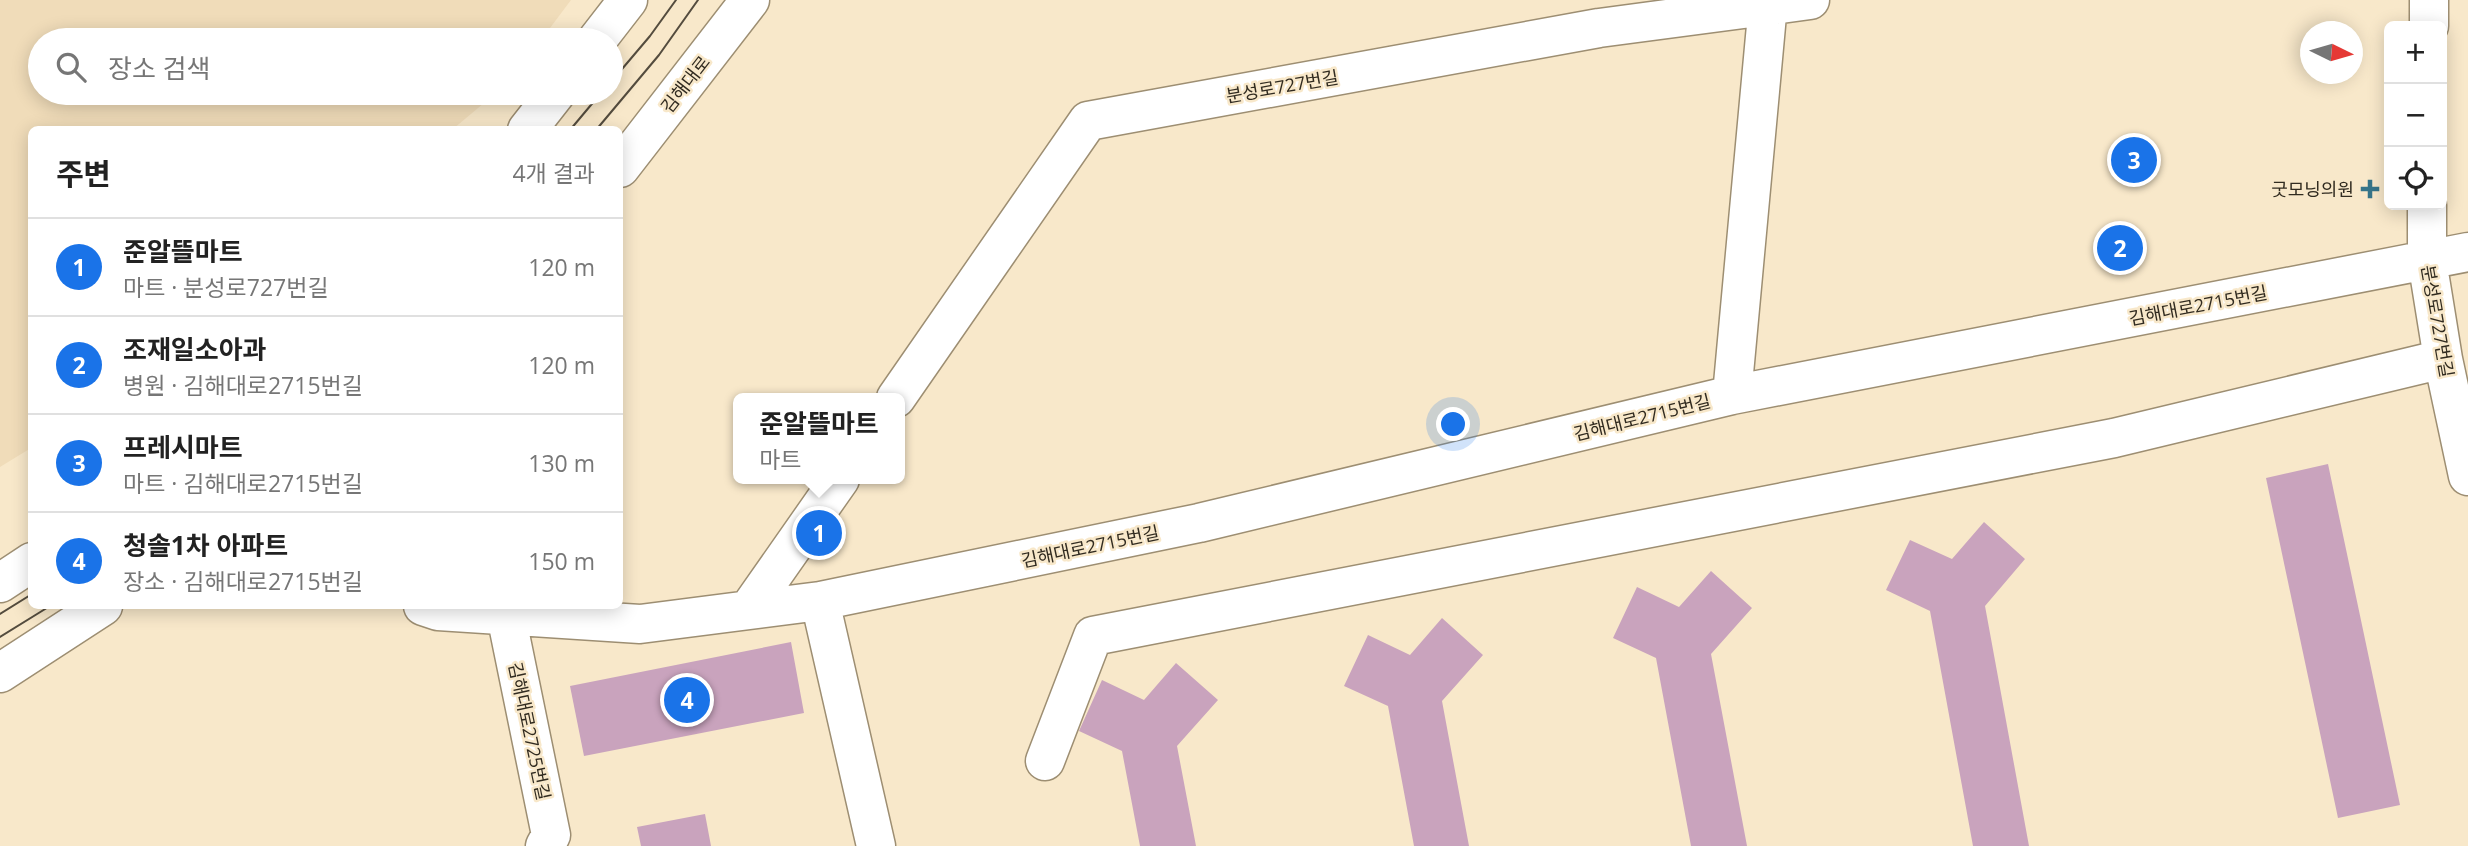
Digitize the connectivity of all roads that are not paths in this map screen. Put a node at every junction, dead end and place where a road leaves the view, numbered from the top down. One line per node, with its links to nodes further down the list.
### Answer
1 (628, 0): 8 (street)
2 (750, 0): 11 (street, 김해대로)
3 (1810, 0): 5 (street, 분성로727번길)
4 (2429, 0): 7 (street)
5 (1768, 4): 6 (street, 분성로727번길); 17 (street)
6 (1599, 14): 16 (street, 분성로727번길)
7 (2429, 21)
8 (606, 28)
9 (547, 105): 10 (street)
10 (530, 126)
11 (623, 164)
12 (2427, 210): 14 (street, 분성로727번길)
13 (2468, 252): 14 (street, 김해대로2715번길)
14 (2427, 260): 15 (street, 분성로727번길); 17 (street, 김해대로2715번길)
15 (2443, 359): 18 (street, 분성로727번길); 28 (street)
16 (899, 393)
17 (1732, 395): 22 (street, 김해대로2715번길)
18 (2468, 476)
19 (836, 484): 25 (street)
20 (28, 565): 21 (street)
21 (0, 583)
22 (820, 601): 25 (street, 김해대로2715번길); 30 (street)
23 (98, 609): 27 (street)
24 (432, 609): 26 (street, 김해대로2715번길)
25 (749, 609): 26 (street, 김해대로2715번길)
26 (506, 615): 29 (street, 김해대로2725번길)
27 (0, 673)
28 (1045, 761)
29 (544, 846)
30 (876, 846)

